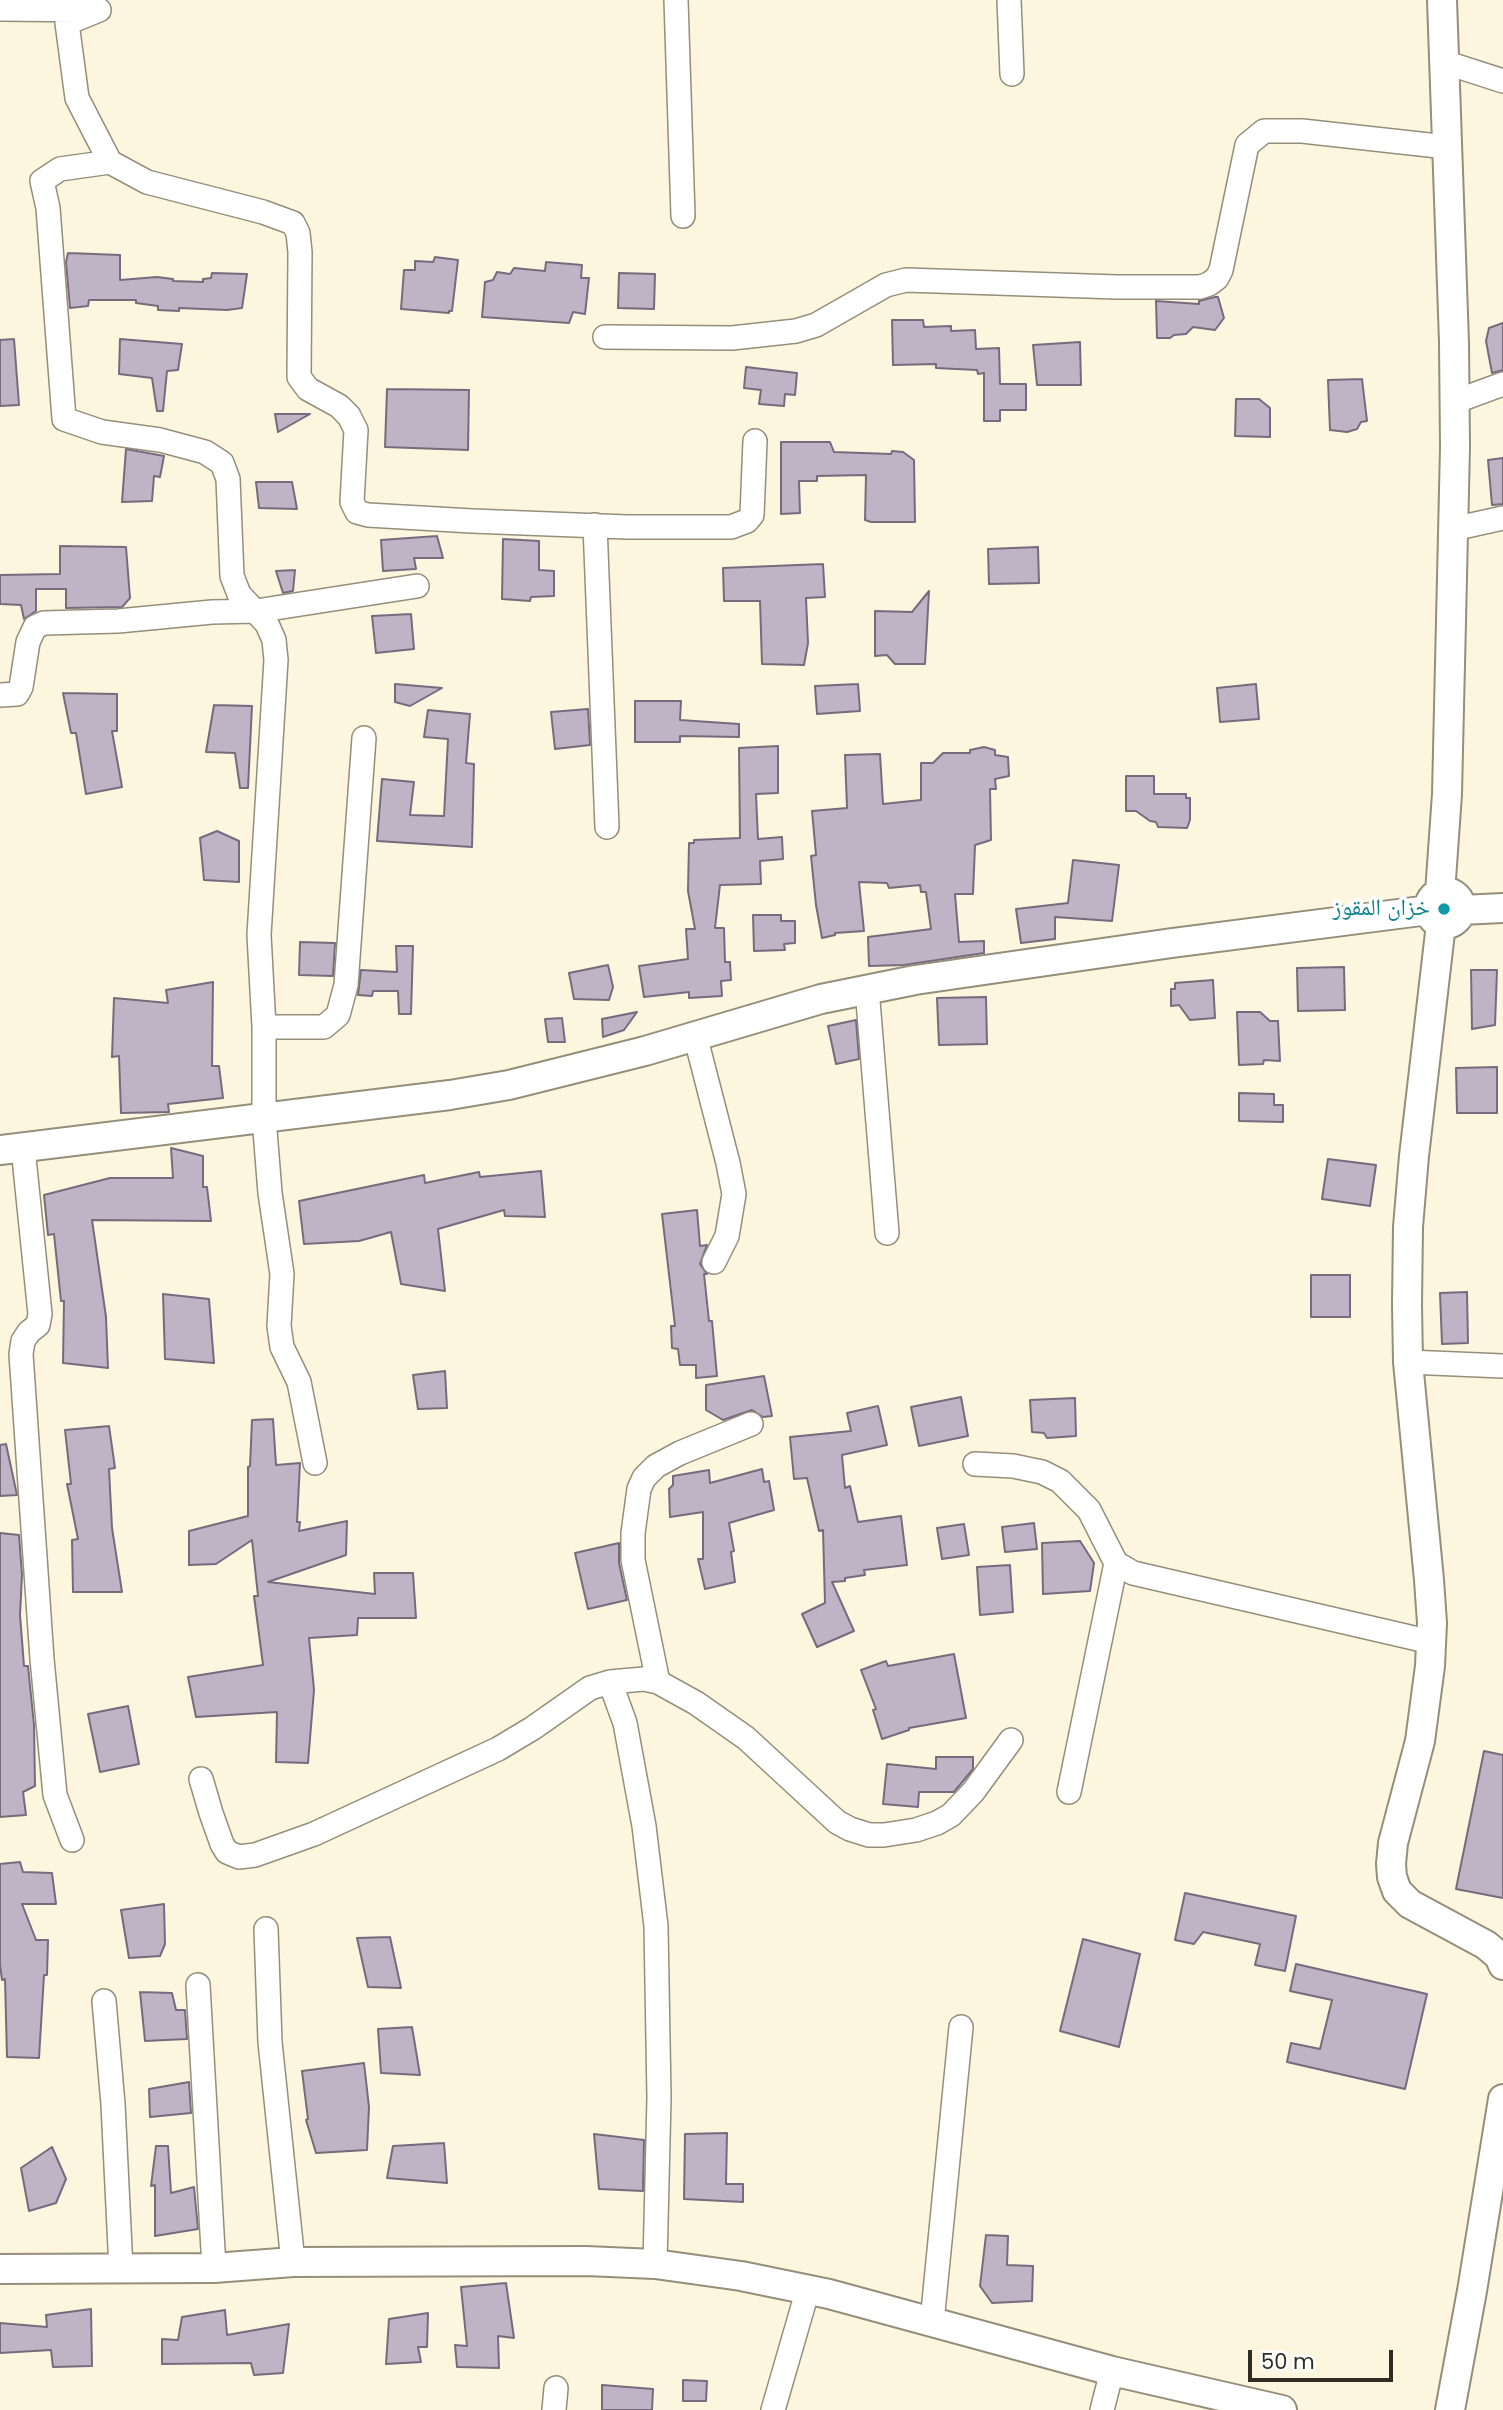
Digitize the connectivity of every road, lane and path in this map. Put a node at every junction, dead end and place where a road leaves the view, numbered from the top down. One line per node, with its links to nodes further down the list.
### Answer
1 (676, 0): 11 (street)
2 (1009, 0): 7 (street)
3 (1442, 0): 6 (street)
4 (95, 5): 5 (street); 10 (street)
5 (0, 9)
6 (1444, 62): 8 (street); 9 (street)
7 (1012, 75)
8 (1503, 80)
9 (1447, 147): 12 (street); 14 (street)
10 (110, 162): 17 (street); 20 (street)
11 (683, 216)
12 (605, 337)
13 (1503, 384): 14 (street)
14 (1454, 402): 18 (street)
15 (755, 441): 17 (street)
16 (1503, 518): 18 (street)
17 (595, 525): 23 (street)
18 (1453, 529): 25 (street)
19 (417, 586): 20 (street)
20 (257, 611): 21 (street); 27 (street)
21 (0, 695)
22 (364, 738): 27 (street)
23 (607, 827)
24 (1503, 908): 25 (street)
25 (1443, 909): 26 (street); 33 (street)
26 (867, 989): 28 (street); 31 (street)
27 (264, 1027): 29 (street)
28 (695, 1035): 29 (street); 32 (street)
29 (264, 1118): 30 (street); 36 (street)
30 (11, 1149): 45 (street)
31 (887, 1233)
32 (714, 1262)
33 (1408, 1362): 34 (street); 39 (street)
34 (1503, 1366)
35 (751, 1424): 41 (street)
36 (315, 1463)
37 (975, 1464): 38 (street)
38 (1116, 1563): 39 (street); 44 (street)
39 (1431, 1642): 47 (street)
40 (610, 1682): 41 (street); 43 (street); 54 (street)
41 (658, 1682): 42 (street)
42 (1011, 1740)
43 (201, 1779)
44 (1069, 1792)
45 (72, 1840)
46 (265, 1928): 53 (street)
47 (1503, 1965)
48 (198, 1985): 55 (street)
49 (104, 2001): 57 (street)
50 (961, 2027): 59 (street)
51 (1503, 2099): 52 (street)
52 (1495, 2208): 64 (street)
53 (293, 2262): 54 (street); 55 (street)
54 (655, 2263): 58 (street)
55 (214, 2268): 57 (street)
56 (0, 2269): 57 (street)
57 (121, 2269)
58 (808, 2289): 59 (street); 61 (street)
59 (932, 2322): 60 (street)
60 (1112, 2371): 62 (street); 63 (street)
61 (773, 2410)
62 (1102, 2410)
63 (1282, 2410)
64 (1450, 2410)

